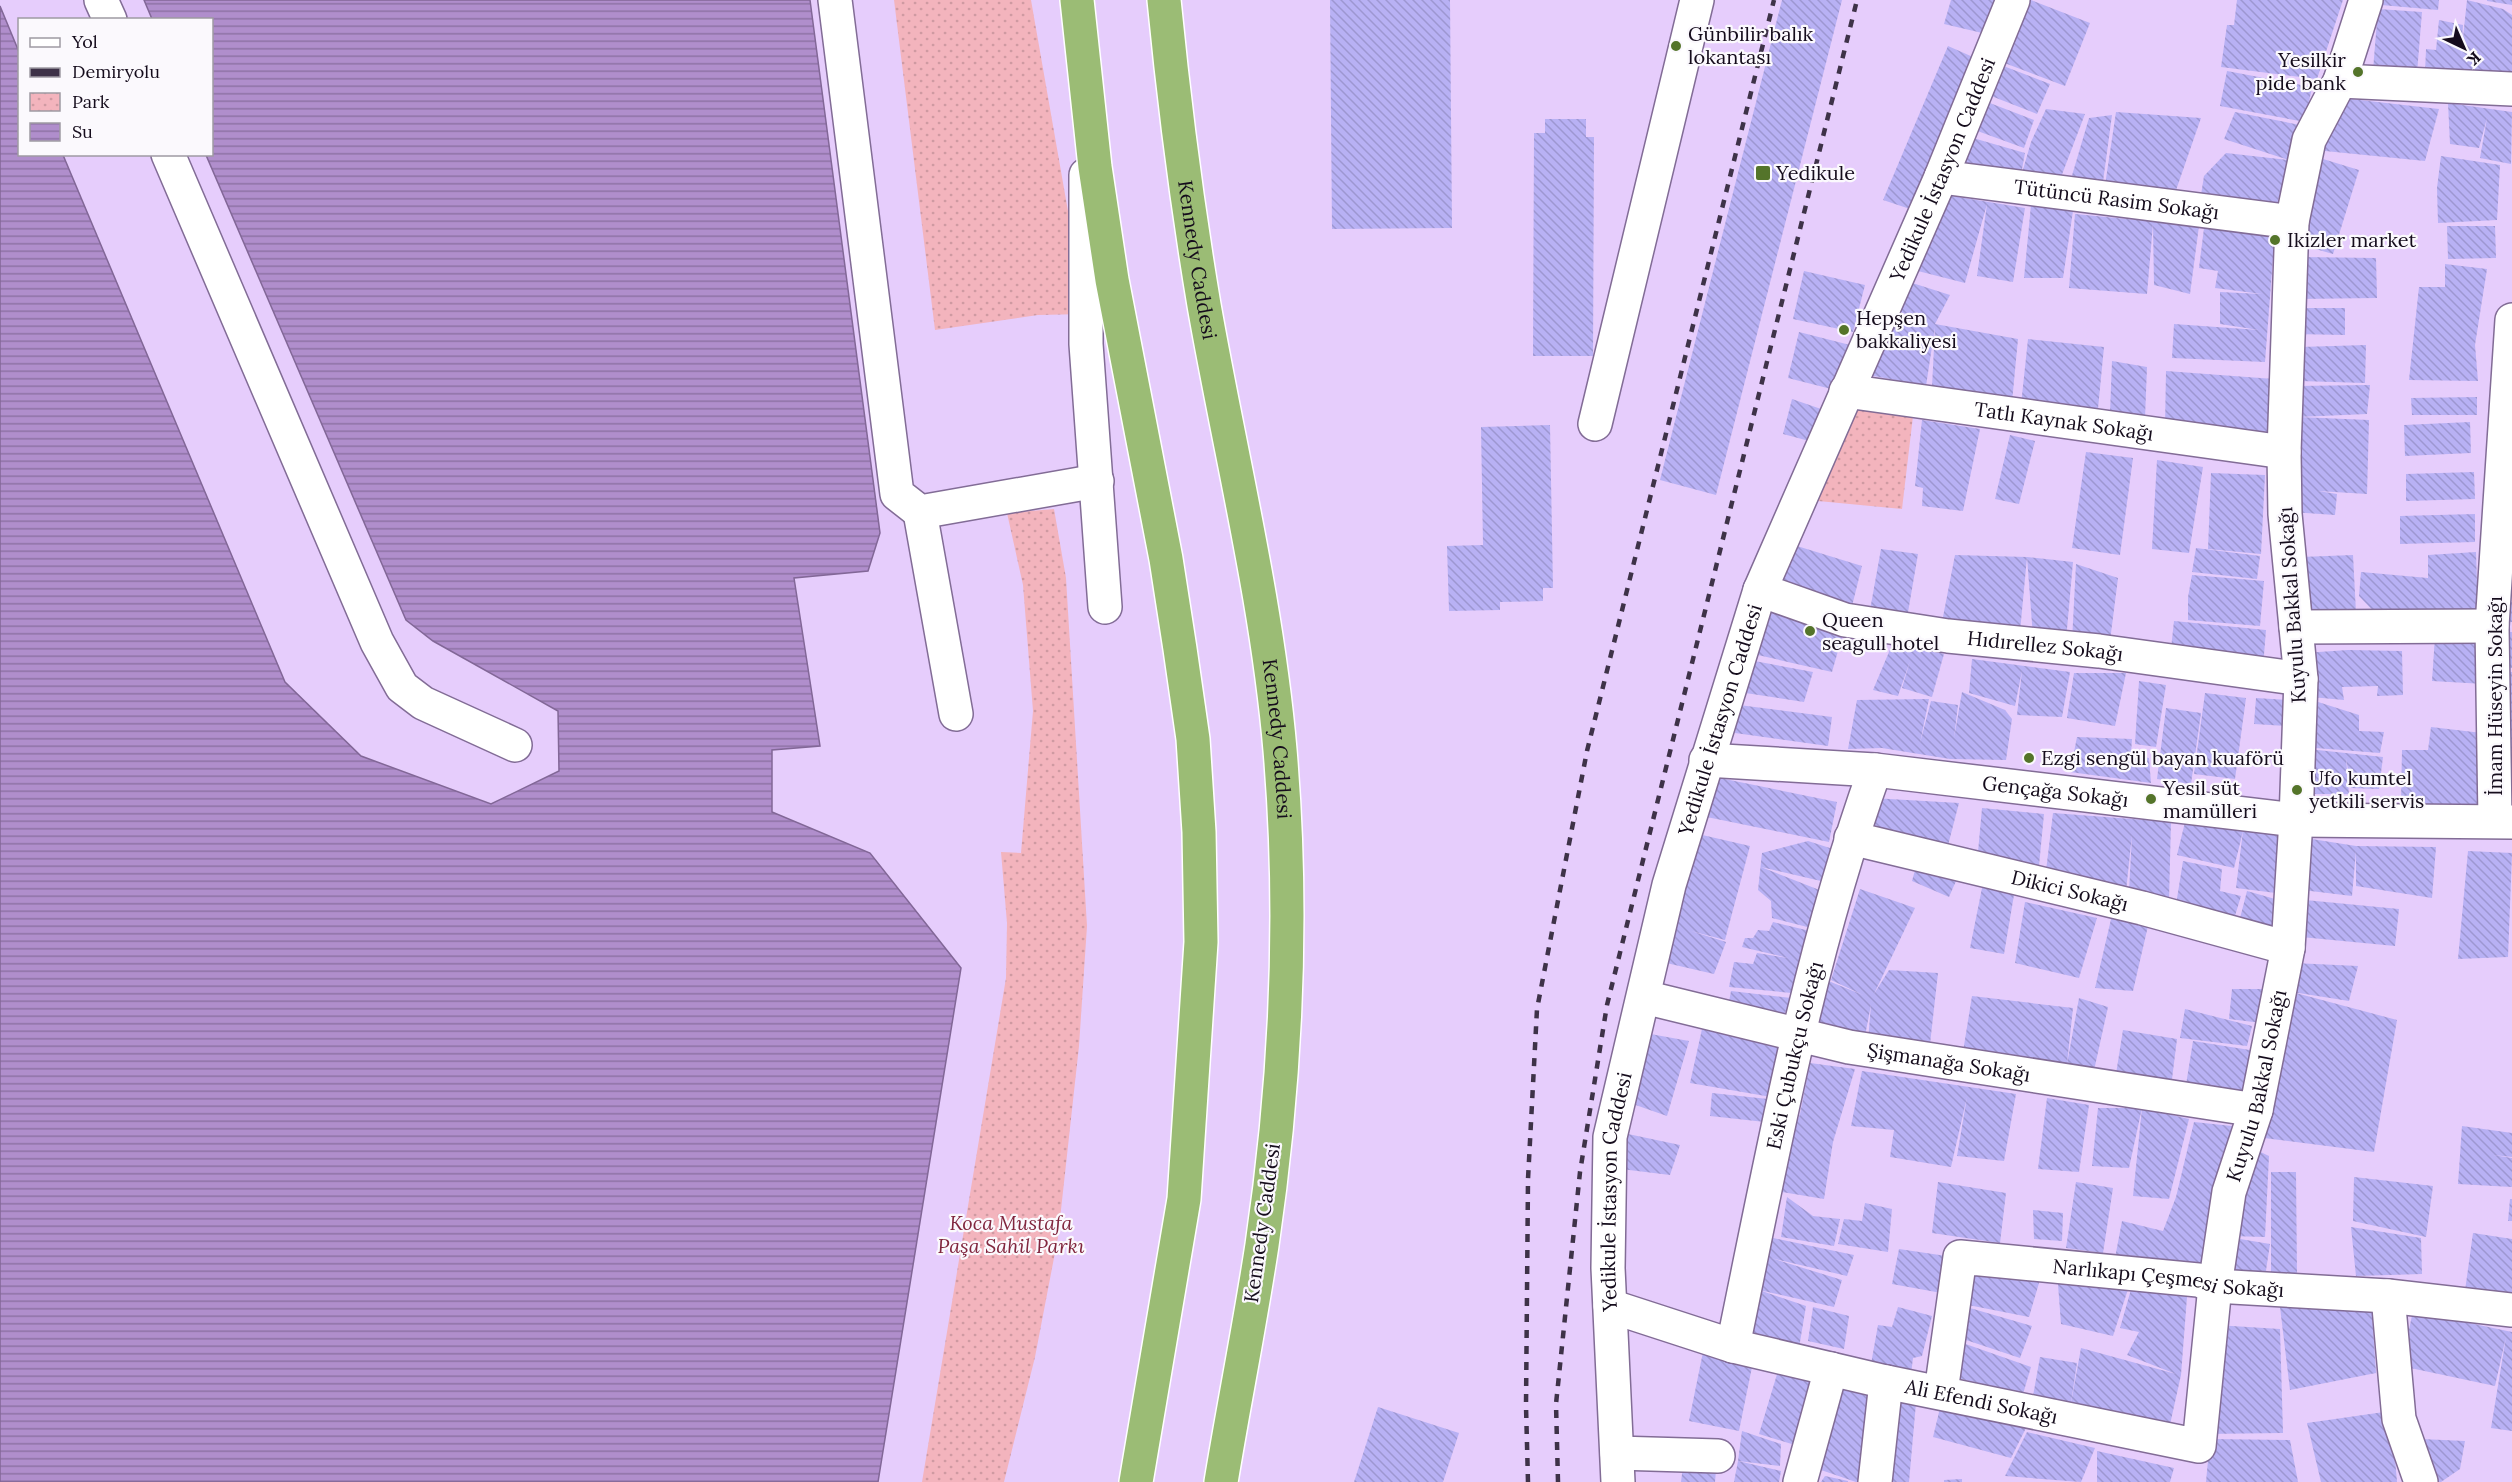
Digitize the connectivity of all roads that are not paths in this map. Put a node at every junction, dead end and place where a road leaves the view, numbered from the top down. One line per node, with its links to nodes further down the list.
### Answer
1 (101, 0): 8 (street)
2 (835, 0): 21 (street)
3 (1077, 0): 11 (highway)
4 (1164, 0): 49 (highway, Kennedy Caddesi)
5 (1697, 0): 18 (street)
6 (2013, 0): 13 (street, Yedikule İstasyon Caddesi)
7 (2366, 0): 9 (street, Kuyulu Bakkal Sokağı)
8 (109, 18)
9 (2340, 81): 10 (street); 14 (street, Kuyulu Bakkal Sokağı)
10 (2512, 89)
11 (1087, 95): 20 (street); 48 (highway)
12 (169, 156): 28 (street)
13 (1941, 177): 14 (street, Tütüncü Rasim Sokağı); 17 (street, Yedikule İstasyon Caddesi)
14 (2292, 222): 19 (street, Kuyulu Bakkal Sokağı)
15 (2512, 320): 16 (street, İmam Hüseyin Sokağı)
16 (2509, 379): 24 (street, İmam Hüseyin Sokağı)
17 (1846, 392): 19 (street, Tatlı Kaynak Sokağı); 22 (street, Yedikule İstasyon Caddesi)
18 (1595, 424)
19 (2284, 452): 25 (street, Kuyulu Bakkal Sokağı)
20 (1097, 482): 21 (street); 23 (street)
21 (920, 512): 27 (street)
22 (1760, 590): 26 (street, Hıdırellez Sokağı); 29 (street, Yedikule İstasyon Caddesi)
23 (1105, 607)
24 (2492, 626): 25 (street); 32 (street, İmam Hüseyin Sokağı)
25 (2296, 627): 26 (street, Kuyulu Bakkal Sokağı)
26 (2301, 679): 31 (street, Kuyulu Bakkal Sokağı)
27 (956, 714)
28 (515, 745)
29 (1706, 760): 30 (street, Gençağa Sokağı); 35 (street, Yedikule İstasyon Caddesi)
30 (1875, 770): 31 (street, Gençağa Sokağı); 33 (street, Eski Çubukçu Sokağı)
31 (2296, 820): 32 (street, Gençağa Sokağı); 34 (street, Kuyulu Bakkal Sokağı)
32 (2504, 821)
33 (1851, 838): 34 (street, Dikici Sokağı); 36 (street, Eski Çubukçu Sokağı)
34 (2288, 948): 37 (street, Kuyulu Bakkal Sokağı)
35 (1644, 997): 36 (street, Şişmanağa Sokağı); 40 (street, Yedikule İstasyon Caddesi)
36 (1798, 1035): 37 (street, Şişmanağa Sokağı); 42 (street, Eski Çubukçu Sokağı)
37 (2256, 1110): 38 (street, Kuyulu Bakkal Sokağı)
38 (2215, 1286): 39 (street, Narlıkapı Çeşmesi Sokağı); 45 (street, Narlıkapı Çeşmesi Sokağı); 45 (street, Ali Efendi Sokağı)
39 (2388, 1296): 41 (street, Narlıkapı Çeşmesi Sokağı); 52 (street)
40 (1610, 1306): 42 (street, Ali Efendi Sokağı); 47 (street, Yedikule İstasyon Caddesi)
41 (2512, 1310)
42 (1733, 1346): 43 (street, Ali Efendi Sokağı)
43 (1830, 1368): 44 (street, Ali Efendi Sokağı); 50 (street)
44 (1886, 1382): 45 (street, Ali Efendi Sokağı); 51 (street)
45 (1941, 1392)
46 (1718, 1456): 47 (street)
47 (1618, 1468)
48 (1136, 1482)
49 (1221, 1482)
50 (1800, 1482)
51 (1875, 1482)
52 (2421, 1482)

